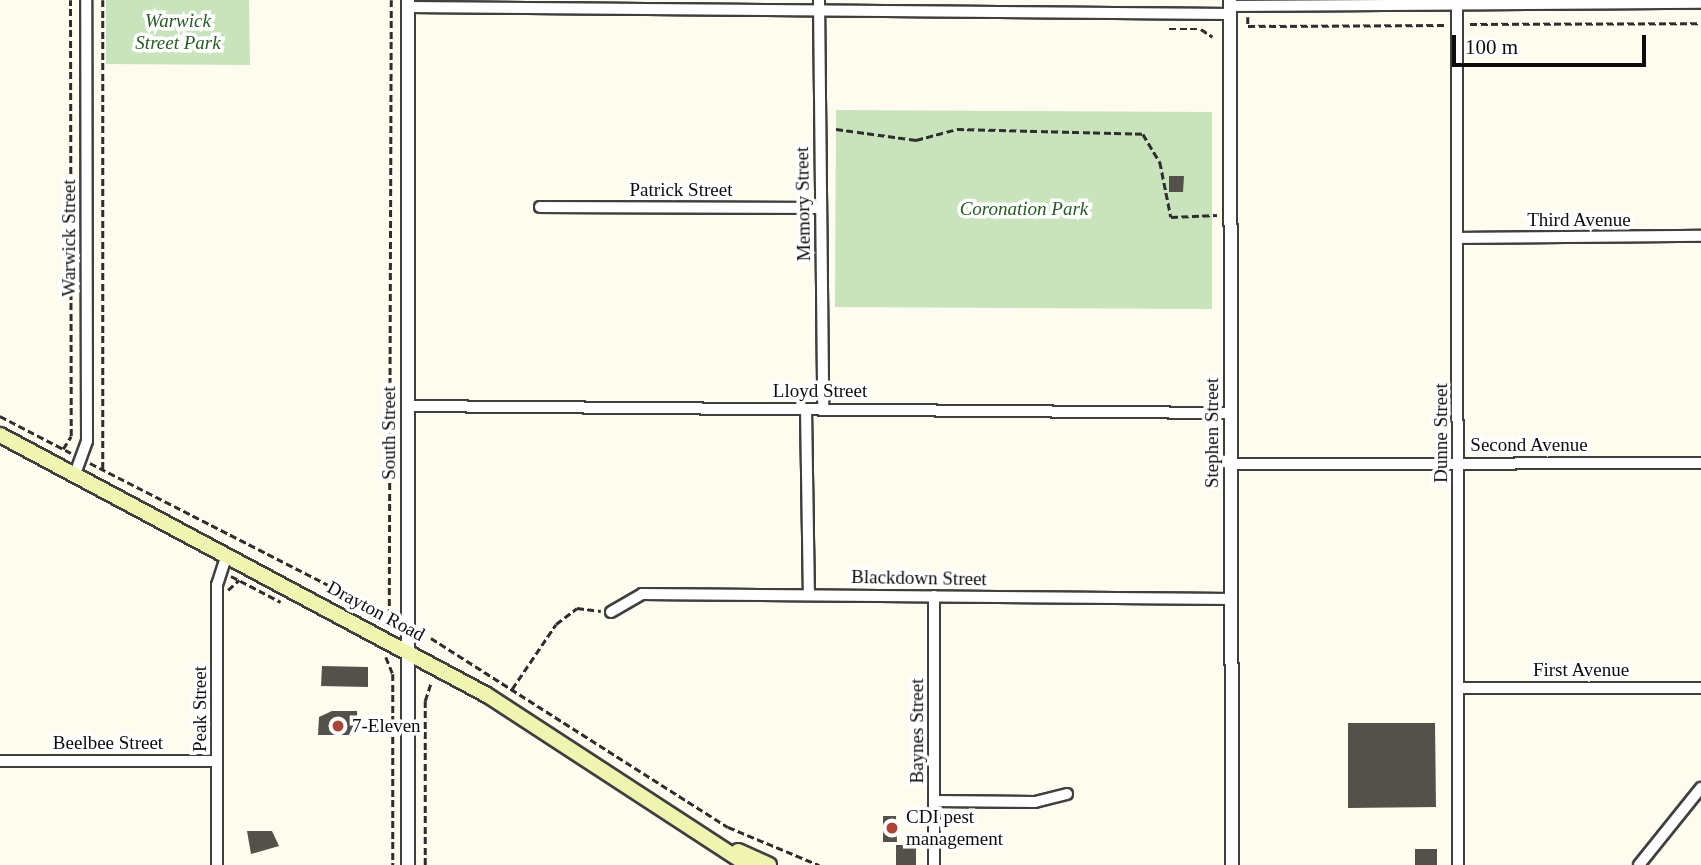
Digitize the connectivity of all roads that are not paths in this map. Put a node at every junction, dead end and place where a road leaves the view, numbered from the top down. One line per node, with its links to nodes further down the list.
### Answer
1 (86, 0): 19 (street, Warwick Street)
2 (1457, 2): 3 (street); 6 (street); 10 (street, Dunne Street)
3 (1701, 3)
4 (408, 4): 5 (street); 11 (street, South Street)
5 (819, 6): 6 (street); 8 (street, Memory Street)
6 (1230, 6): 14 (street, Stephen Street)
7 (540, 206): 8 (street, Patrick Street)
8 (821, 208): 13 (street, Memory Street)
9 (1701, 236): 10 (street, Third Avenue)
10 (1458, 238): 16 (street, Dunne Street)
11 (408, 406): 12 (street, Lloyd Street); 25 (street, South Street)
12 (806, 409): 13 (street, Lloyd Street); 21 (street)
13 (823, 409): 14 (street, Lloyd Street)
14 (1231, 413): 18 (street, Stephen Street)
15 (0, 435): 19 (main road, Drayton Road)
16 (1459, 463): 17 (street, Second Avenue); 18 (street, Second Avenue); 26 (street, Dunne Street)
17 (1701, 463)
18 (1232, 464): 23 (street, Stephen Street)
19 (75, 474): 20 (main road, Drayton Road)
20 (227, 555): 25 (main road, Drayton Road); 29 (street, Peak Street)
21 (809, 595): 22 (street, Blackdown Street); 24 (street, Blackdown Street)
22 (934, 596): 23 (street, Blackdown Street); 32 (street, Baynes Street)
23 (1231, 599): 39 (street, Stephen Street)
24 (611, 612)
25 (410, 651): 33 (main road, Drayton Road); 36 (street, South Street)
26 (1460, 688): 27 (street, First Avenue); 40 (street, Dunne Street)
27 (1701, 688)
28 (0, 761): 29 (street, Beelbee Street)
29 (217, 761): 35 (street, Peak Street)
30 (1701, 788): 41 (street)
31 (1067, 794): 32 (street)
32 (935, 801): 38 (street, Baynes Street)
33 (721, 843): 34 (main road); 37 (main road)
34 (775, 864)
35 (217, 865)
36 (408, 865)
37 (748, 865)
38 (934, 865)
39 (1232, 865)
40 (1458, 865)
41 (1639, 865)

